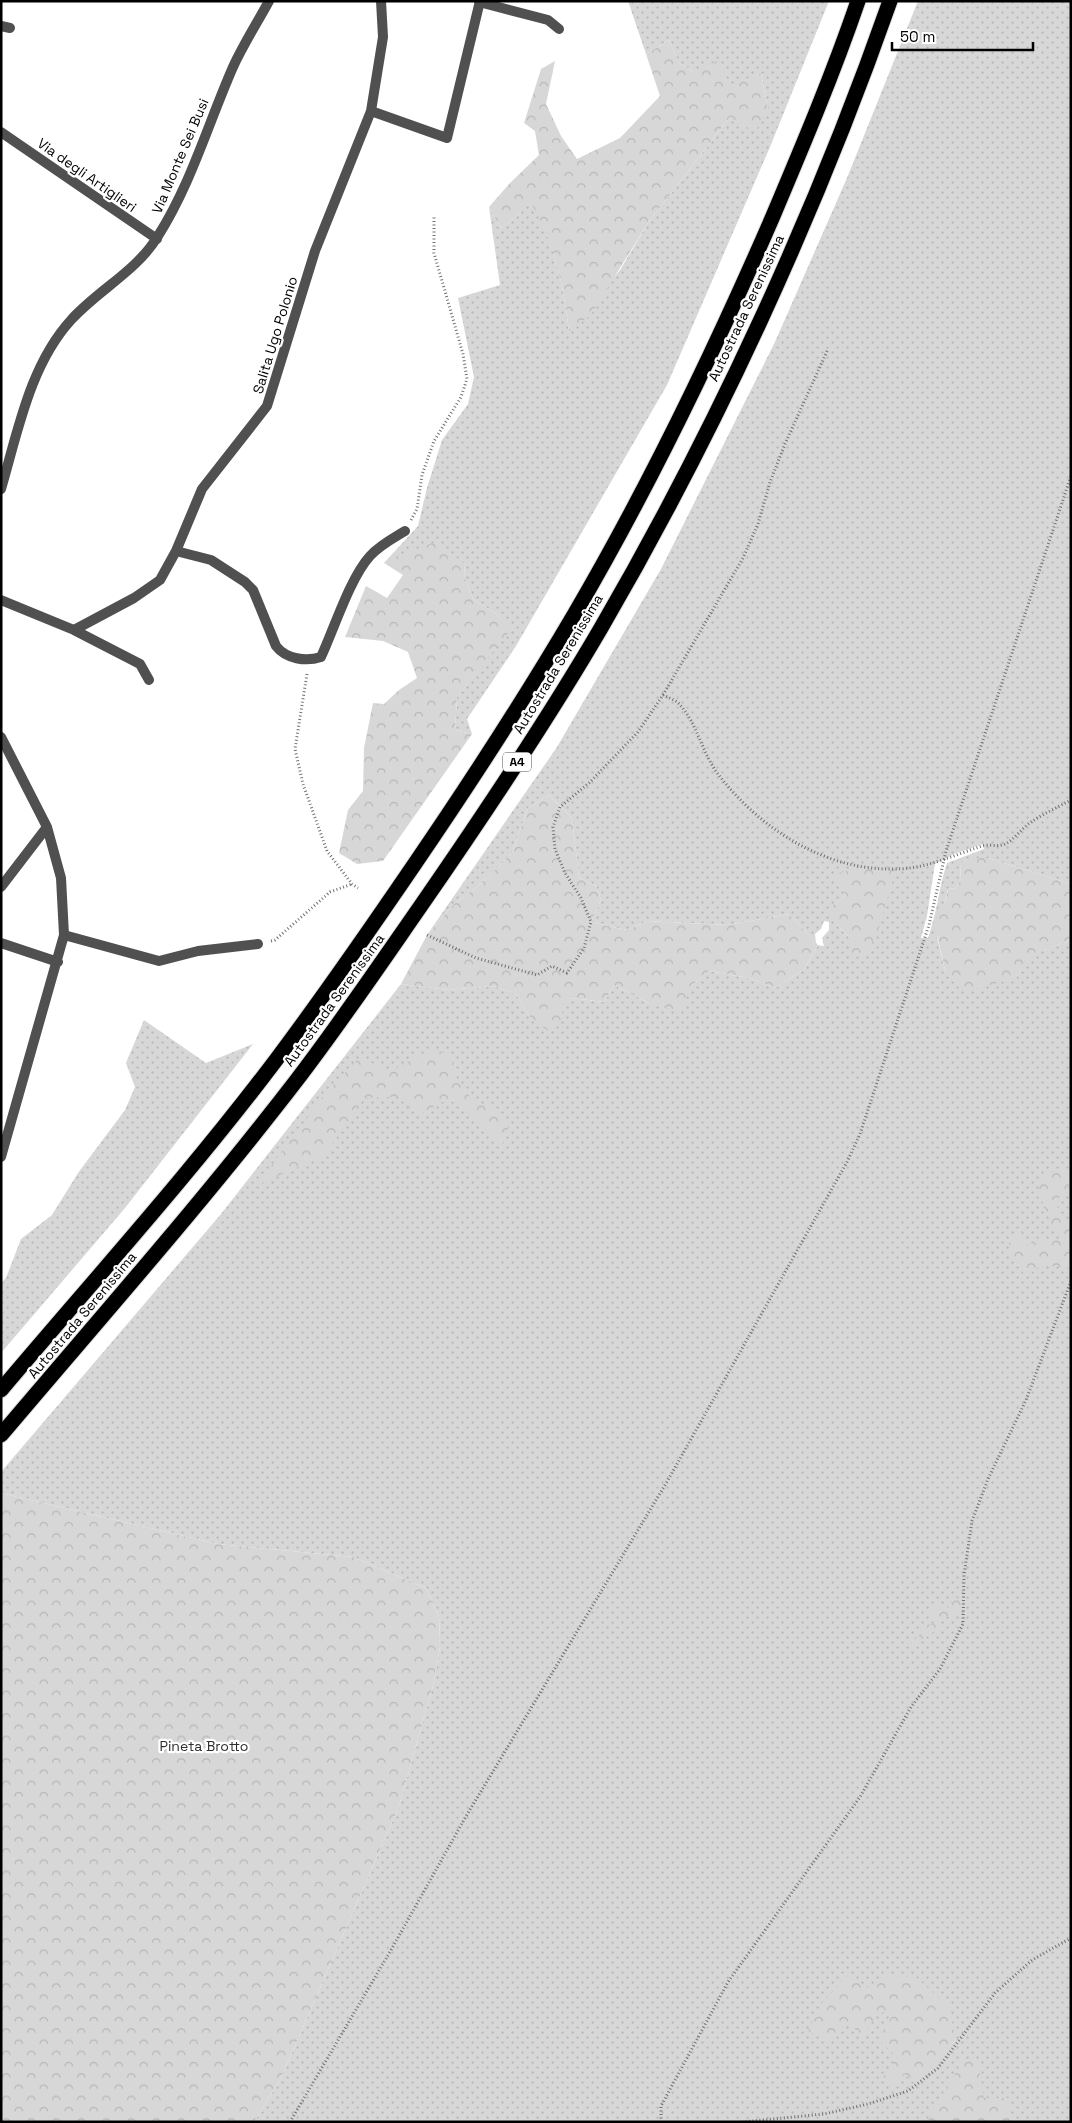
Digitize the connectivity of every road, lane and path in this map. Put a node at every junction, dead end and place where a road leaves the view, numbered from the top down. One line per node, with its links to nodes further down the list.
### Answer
1 (269, 1): 10 (street, Via Monte Sei Busi)
2 (381, 1): 7 (street, Salita Ugo Polonio)
3 (858, 1): 35 (highway, Autostrada Serenissima / A4)
4 (890, 1): 36 (highway, Autostrada Serenissima / A4)
5 (480, 2): 6 (street); 7 (street)
6 (559, 29)
7 (371, 111): 15 (street, Salita Ugo Polonio)
8 (1, 132): 10 (street, Via degli Artiglieri)
9 (434, 216): 14 (path)
10 (157, 239): 13 (street, Via Monte Sei Busi)
11 (828, 349): 20 (path)
12 (1071, 476): 24 (path)
13 (1, 489)
14 (404, 531): 18 (street)
15 (176, 551): 17 (street, Salita Ugo Polonio); 18 (street)
16 (1, 600): 17 (street)
17 (74, 630): 19 (street)
18 (310, 661): 25 (path)
19 (149, 680)
20 (664, 695): 24 (path); 29 (path)
21 (1, 737): 23 (street)
22 (1071, 800): 24 (path)
23 (47, 827): 26 (street); 28 (street)
24 (944, 861): 38 (path)
25 (352, 884): 27 (path); 31 (path)
26 (1, 887)
27 (358, 888)
28 (64, 935): 31 (street); 32 (street)
29 (427, 935)
30 (1, 943): 32 (street)
31 (258, 944)
32 (58, 962): 33 (street)
33 (1, 1157)
34 (1071, 1281): 39 (path)
35 (1, 1390)
36 (1, 1435)
37 (1071, 1938): 40 (path)
38 (290, 2122)
39 (662, 2122)
40 (742, 2122)

